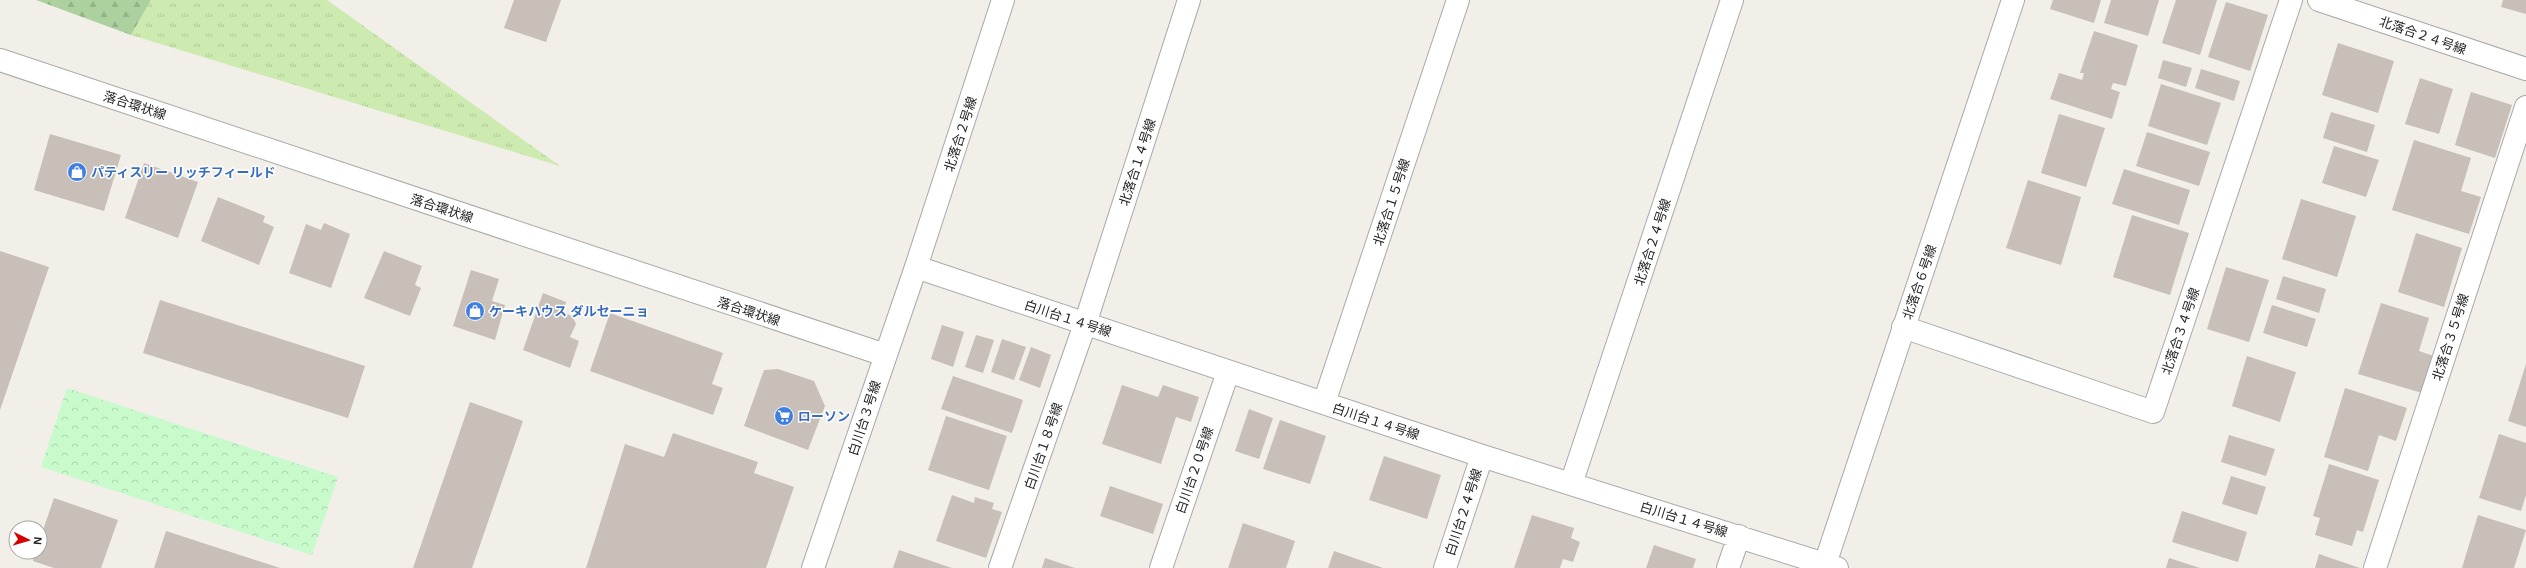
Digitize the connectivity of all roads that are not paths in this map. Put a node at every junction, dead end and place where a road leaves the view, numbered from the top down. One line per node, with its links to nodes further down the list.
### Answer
1 (1003, 0): 11 (street, 北落合２号線)
2 (1189, 0): 12 (street, 北落合１４号線)
3 (1458, 0): 16 (street, 北落合１５号線)
4 (1732, 0): 18 (street, 北落合２４号線)
5 (2013, 0): 13 (street, 北落合６号線)
6 (2291, 0): 13 (street, 北落合３４号線)
7 (2319, 0): 9 (street, 北落合２４号線)
8 (0, 60): 14 (street, 落合環状線)
9 (2526, 69)
10 (2526, 107): 26 (street, 北落合３５号線)
11 (916, 267): 12 (street, 白川台１４号線); 14 (street, 白川台３号線)
12 (1085, 324): 15 (street, 白川台１４号線); 22 (street, 白川台１８号線)
13 (1903, 327): 20 (street, 北落合６号線)
14 (885, 355): 21 (street, 白川台３号線)
15 (1228, 372): 16 (street, 白川台１４号線); 23 (street, 白川台２０号線)
16 (1324, 403): 17 (street, 白川台１４号線)
17 (1482, 456): 18 (street, 白川台１４号線); 24 (street, 白川台２４号線)
18 (1571, 484): 19 (street, 白川台１４号線)
19 (1739, 536): 20 (street, 白川台１４号線); 25 (street)
20 (1831, 566)
21 (813, 568)
22 (1000, 568)
23 (1160, 568)
24 (1445, 568)
25 (1728, 568)
26 (2375, 568)

